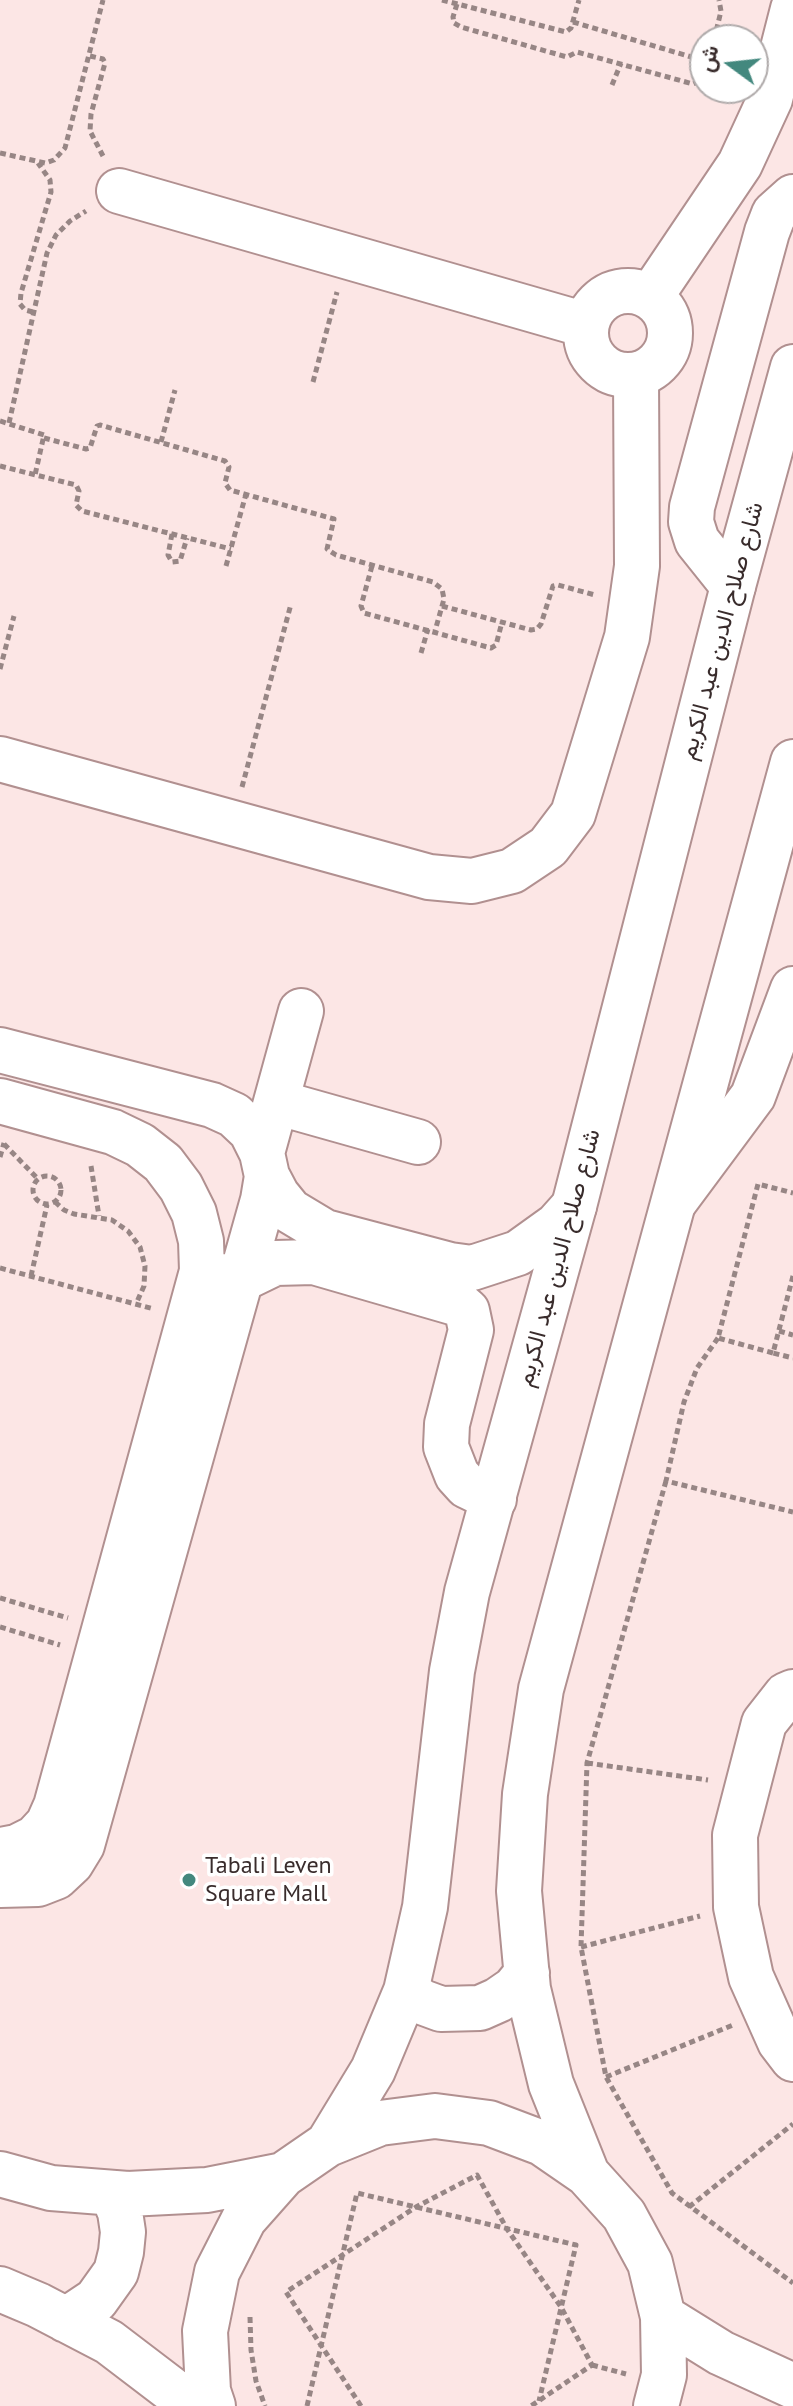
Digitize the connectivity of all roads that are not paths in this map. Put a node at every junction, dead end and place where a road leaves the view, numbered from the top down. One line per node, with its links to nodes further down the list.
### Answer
1 (793, 9): 4 (street)
2 (119, 191): 5 (street)
3 (793, 197): 6 (street)
4 (659, 306): 5 (street); 6 (street); 8 (street)
5 (586, 325): 8 (street)
6 (739, 336): 9 (street)
7 (793, 367): 10 (street, شارع صلاح الدين عبد الكريم)
8 (647, 368): 9 (street); 11 (street)
9 (726, 381): 10 (street)
10 (733, 586): 21 (street, شارع صلاح الدين عبد الكريم)
11 (0, 759)
12 (793, 762): 20 (street)
13 (793, 989): 20 (street)
14 (301, 1011): 17 (street)
15 (0, 1050): 19 (street)
16 (0, 1101): 23 (street)
17 (276, 1102): 18 (street); 19 (street)
18 (418, 1142)
19 (264, 1165): 22 (street); 23 (street)
20 (675, 1201): 29 (street)
21 (574, 1206): 22 (street); 25 (street, شارع صلاح الدين عبد الكريم)
22 (478, 1266): 24 (street)
23 (221, 1276): 24 (street); 27 (street); 28 (street)
24 (467, 1311): 25 (street)
25 (494, 1499): 30 (street, شارع صلاح الدين عبد الكريم)
26 (793, 1692): 31 (street)
27 (0, 1850)
28 (0, 1885)
29 (527, 1973): 30 (street); 34 (street)
30 (406, 1991): 32 (street, شارع صلاح الدين عبد الكريم)
31 (793, 2059)
32 (328, 2144): 34 (street); 35 (street)
33 (0, 2174): 36 (street)
34 (587, 2174): 38 (street)
35 (283, 2175): 36 (street); 42 (street)
36 (112, 2193): 39 (street)
37 (0, 2289): 39 (street)
38 (663, 2317): 40 (street); 43 (street)
39 (66, 2320): 41 (street)
40 (793, 2386)
41 (187, 2406)
42 (213, 2406)
43 (656, 2406)

